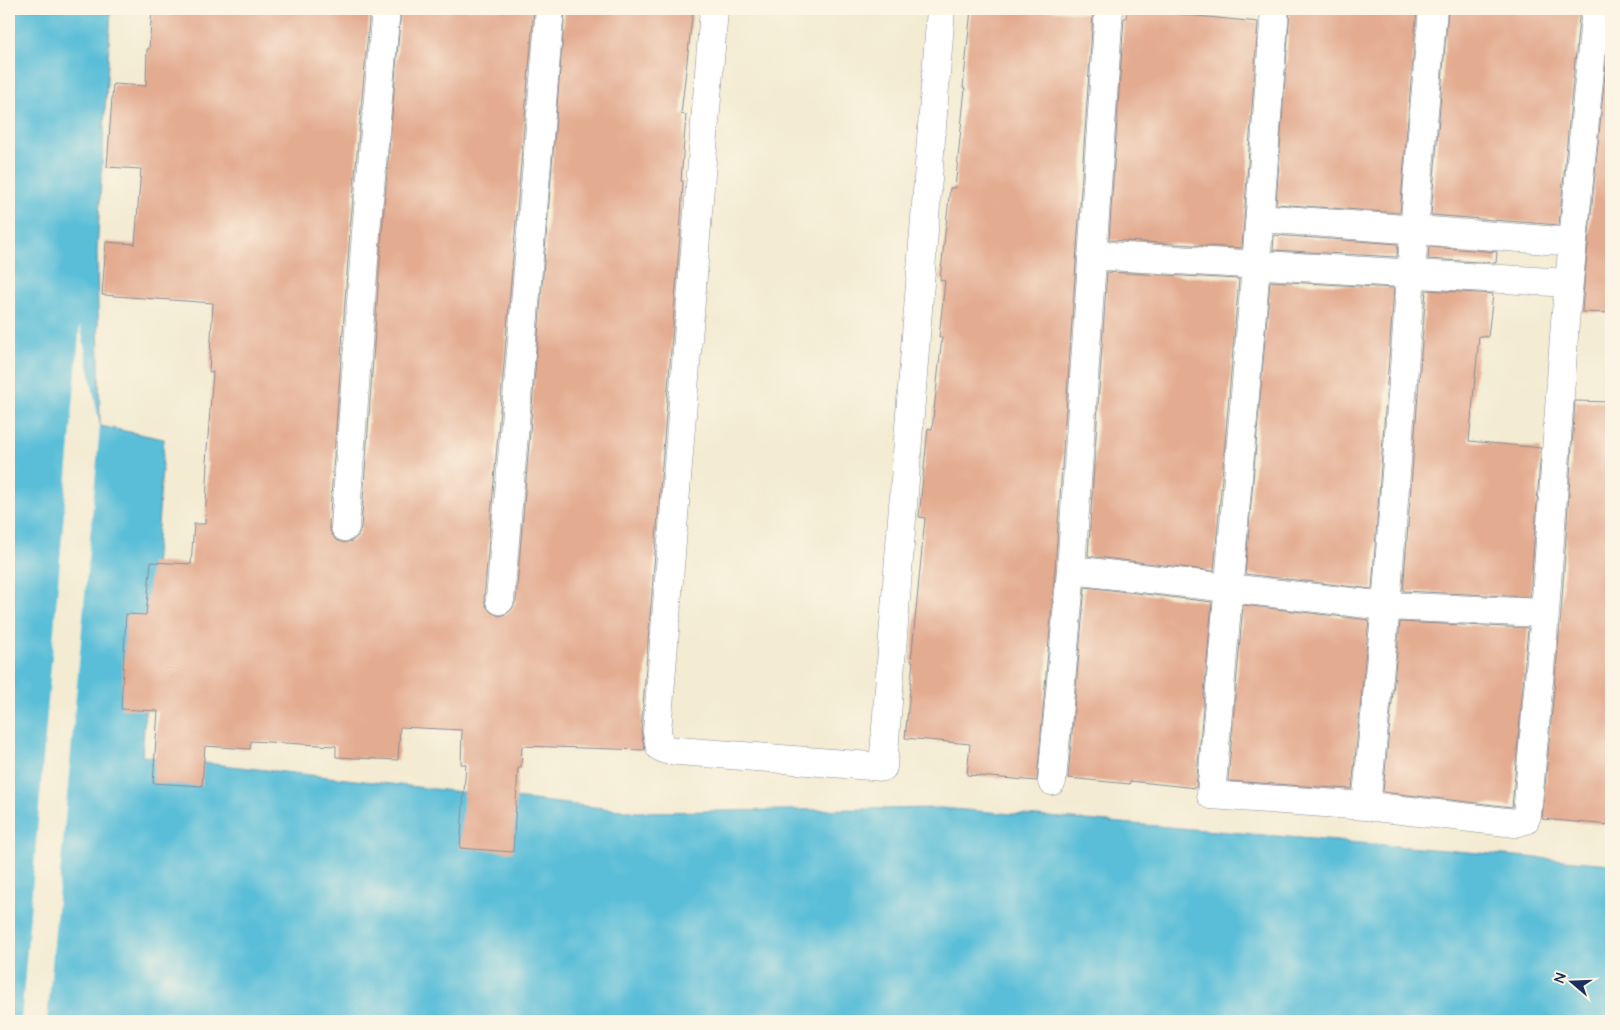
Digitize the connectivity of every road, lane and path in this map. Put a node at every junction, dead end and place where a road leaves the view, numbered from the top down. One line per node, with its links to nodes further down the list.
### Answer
1 (386, 9): 16 (street)
2 (550, 9): 19 (street)
3 (714, 9): 4 (street)
4 (941, 9)
5 (1109, 9): 12 (street)
6 (1275, 9): 9 (street)
7 (1433, 9): 10 (street)
8 (1596, 9): 11 (street)
9 (1260, 218): 10 (street); 13 (street)
10 (1414, 231): 11 (street); 14 (street)
11 (1572, 242): 15 (street)
12 (1092, 255): 13 (street); 17 (street)
13 (1256, 266): 14 (street); 18 (street)
14 (1411, 274): 15 (street); 20 (street)
15 (1569, 284): 21 (street)
16 (345, 528)
17 (1071, 570): 18 (street); 22 (street)
18 (1229, 587): 20 (street); 23 (street)
19 (500, 600)
20 (1386, 606): 21 (street); 23 (street)
21 (1545, 613): 23 (street)
22 (1052, 781)
23 (1366, 806)

